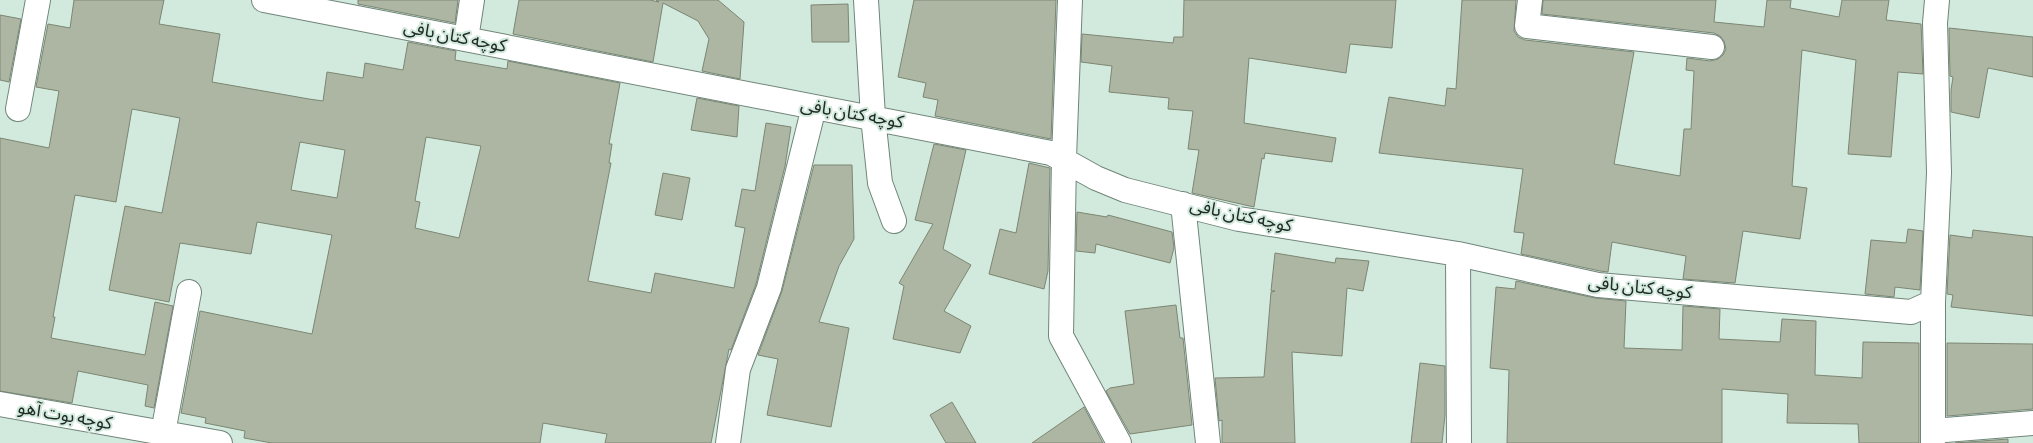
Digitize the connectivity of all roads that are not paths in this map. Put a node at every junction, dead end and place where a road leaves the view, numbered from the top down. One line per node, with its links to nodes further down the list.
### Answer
1 (38, 0): 11 (street)
2 (264, 0): 8 (street, کوچه کتان بافی)
3 (472, 0): 8 (street)
4 (866, 0): 12 (street)
5 (1070, 0): 13 (street)
6 (1530, 0): 9 (street)
7 (1937, 0): 18 (street)
8 (466, 39): 10 (street, کوچه کتان بافی)
9 (1712, 47)
10 (814, 107): 12 (street, کوچه کتان بافی); 24 (street)
11 (18, 109)
12 (873, 117): 13 (street, کوچه کتان بافی); 15 (street)
13 (1064, 158): 14 (street, کوچه کتان بافی); 25 (street)
14 (1183, 204): 16 (street, کوچه کتان بافی); 26 (street)
15 (894, 221)
16 (1458, 254): 18 (street, کوچه کتان بافی); 27 (street)
17 (189, 292): 21 (street)
18 (1933, 302): 22 (street)
19 (0, 404): 21 (street, کوچه بوت آهو)
20 (2033, 423): 22 (street)
21 (163, 433): 23 (street, کوچه بوت آهو)
22 (1933, 437)
23 (220, 443)
24 (728, 443)
25 (1119, 443)
26 (1208, 443)
27 (1459, 443)

